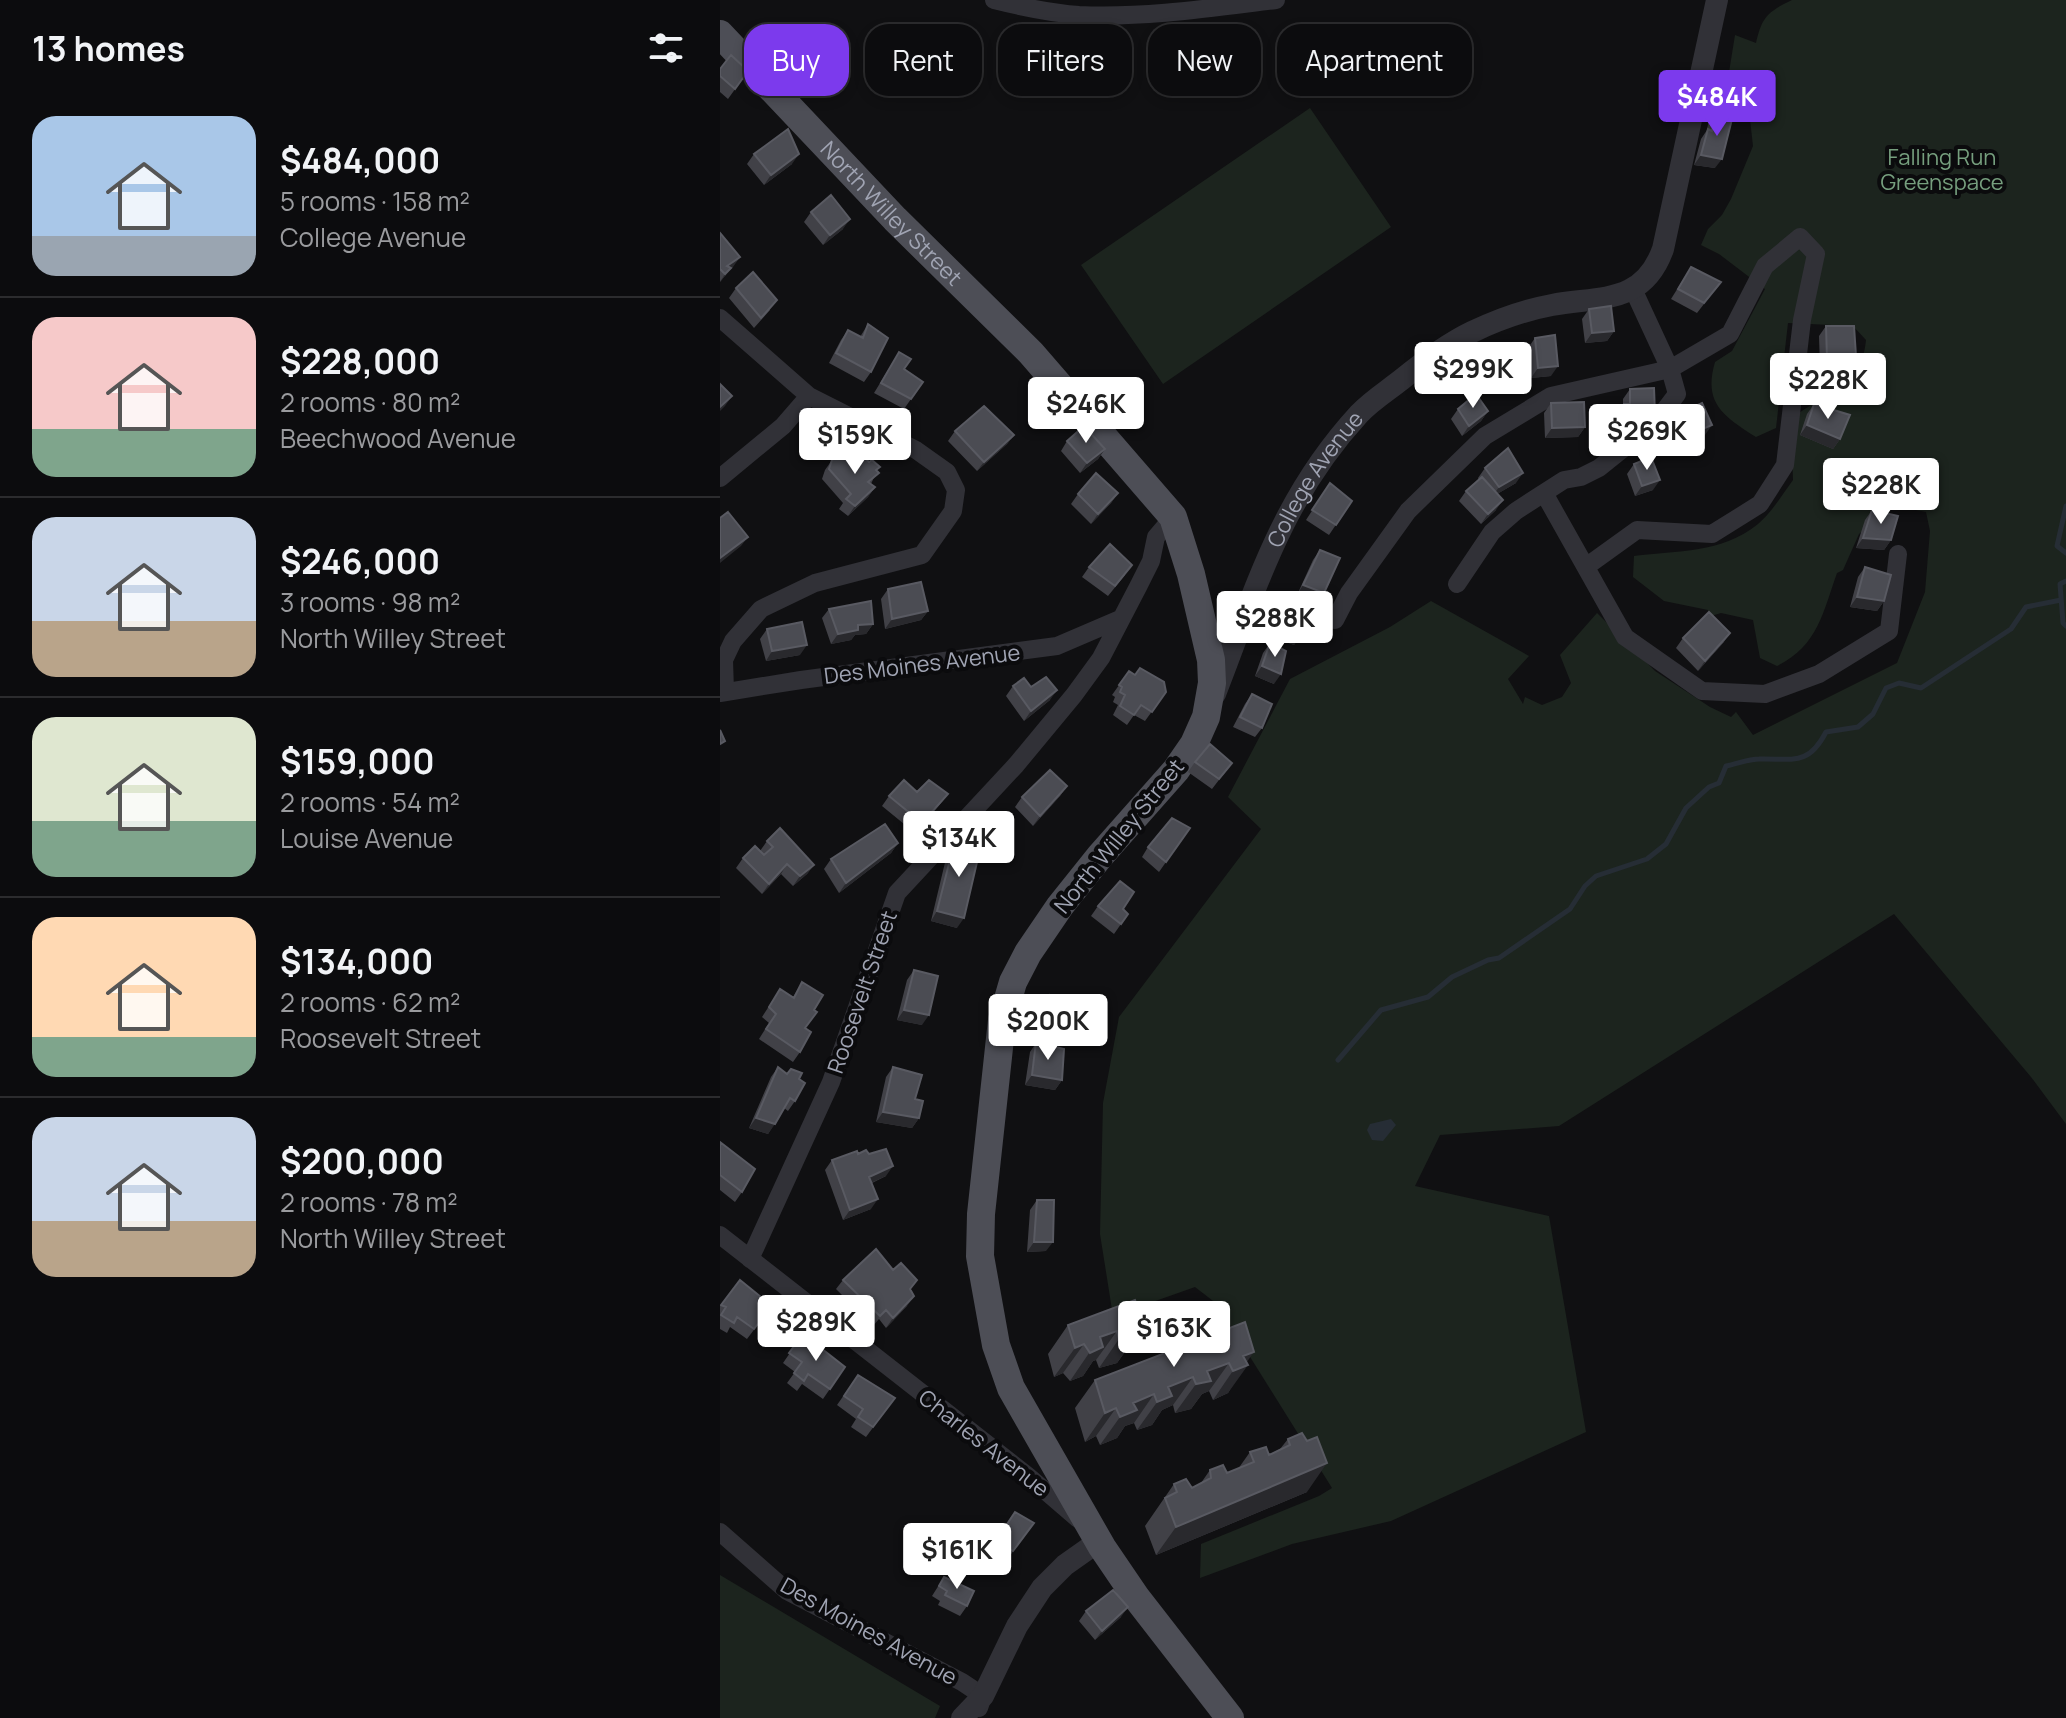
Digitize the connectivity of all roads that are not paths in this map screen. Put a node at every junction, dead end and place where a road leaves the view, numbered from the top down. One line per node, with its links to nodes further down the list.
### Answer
1 (994, 0): 2 (street)
2 (1276, 0)
3 (1717, 0): 5 (street)
4 (720, 34): 11 (main road, North Willey Street)
5 (1633, 289): 7 (street); 18 (street, College Avenue)
6 (720, 318): 8 (street)
7 (1670, 369): 10 (street); 13 (street); 16 (street)
8 (809, 396): 9 (street); 17 (street)
9 (720, 478)
10 (1544, 493): 13 (street); 14 (street)
11 (1173, 517): 15 (street, Roosevelt Street); 18 (main road, North Willey Street)
12 (1898, 554): 13 (street)
13 (1587, 566)
14 (1457, 584)
15 (1120, 619): 17 (street, Des Moines Avenue); 20 (street, Roosevelt Street)
16 (1335, 620)
17 (722, 692)
18 (1206, 717): 22 (main road, North Willey Street)
19 (720, 1235): 20 (street, Charles Avenue)
20 (750, 1259): 22 (street, Charles Avenue)
21 (720, 1532): 23 (street, Des Moines Avenue)
22 (1098, 1541): 23 (street); 26 (main road, North Willey Street)
23 (983, 1696): 24 (street); 25 (street)
24 (962, 1718)
25 (975, 1718)
26 (1230, 1718)

